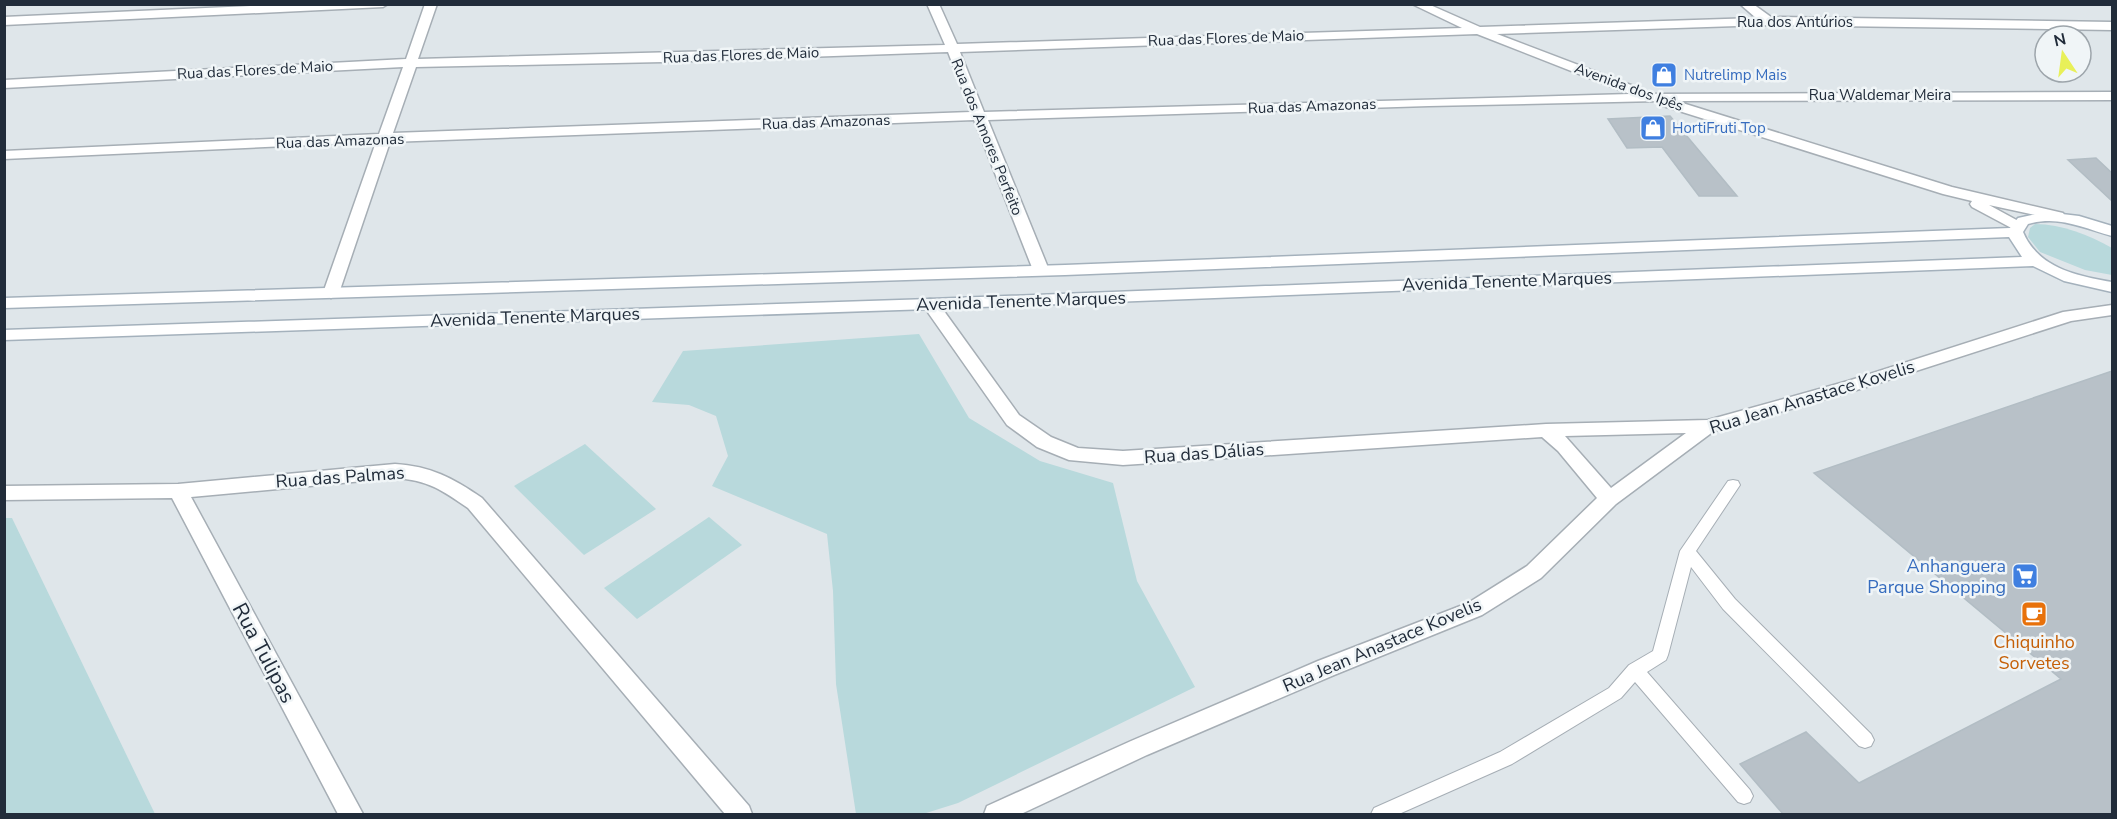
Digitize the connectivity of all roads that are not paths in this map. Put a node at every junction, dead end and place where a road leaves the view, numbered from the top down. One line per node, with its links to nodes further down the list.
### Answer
1 (383, 4): 6 (street)
2 (431, 4): 11 (street)
3 (933, 4): 10 (street, Rua dos Amores Perfeito)
4 (1417, 4): 9 (street, Avenida dos Ipês)
5 (1745, 4): 7 (street)
6 (4, 21)
7 (1768, 21): 8 (street, Rua dos Antúrios); 9 (street, Rua dos Antúrios)
8 (2112, 26)
9 (1477, 30): 10 (street, Rua das Flores de Maio); 13 (street, Avenida dos Ipês)
10 (951, 47): 11 (street, Rua das Flores de Maio); 15 (street, Rua dos Amores Perfeito)
11 (409, 63): 12 (street, Rua das Flores de Maio); 16 (street)
12 (4, 84)
13 (1648, 96): 14 (street, Rua Waldemar Meira); 15 (street, Rua das Amazonas); 18 (street, Avenida dos Ipês)
14 (2112, 96)
15 (978, 116): 16 (street, Rua das Amazonas); 23 (street, Rua dos Amores Perfeito)
16 (385, 139): 17 (street, Rua das Amazonas); 25 (street)
17 (4, 155)
18 (1948, 191): 19 (street, Avenida dos Ipês); 20 (street, Avenida dos Ipês)
19 (2058, 216): 20 (street, Avenida Tenente Marques); 21 (street, Avenida Tenente Marques)
20 (2016, 229): 22 (street, Avenida Tenente Marques); 23 (street, Avenida Tenente Marques)
21 (2112, 231)
22 (2037, 261): 24 (street, Avenida Tenente Marques); 27 (street, Avenida Tenente Marques)
23 (1041, 270): 25 (street, Avenida Tenente Marques)
24 (2112, 287)
25 (331, 293): 26 (street, Avenida Tenente Marques)
26 (4, 303)
27 (930, 304): 29 (street, Avenida Tenente Marques); 31 (street, Rua das Dálias)
28 (2112, 310): 30 (street, Rua Jean Anastace Kovelis)
29 (4, 335)
30 (1708, 426): 31 (street, Rua das Dálias); 35 (street, Rua Jean Anastace Kovelis)
31 (1546, 430): 35 (street)
32 (1733, 485): 36 (lane)
33 (178, 491): 34 (street, Rua das Palmas); 40 (street, Rua Tulipas); 41 (street, Rua das Palmas)
34 (4, 493)
35 (1609, 499): 42 (street, Rua Jean Anastace Kovelis)
36 (1689, 551): 37 (lane); 38 (lane)
37 (1635, 670): 39 (lane); 43 (lane)
38 (1865, 740)
39 (1744, 796)
40 (351, 814)
41 (740, 814)
42 (996, 814)
43 (1380, 814)

